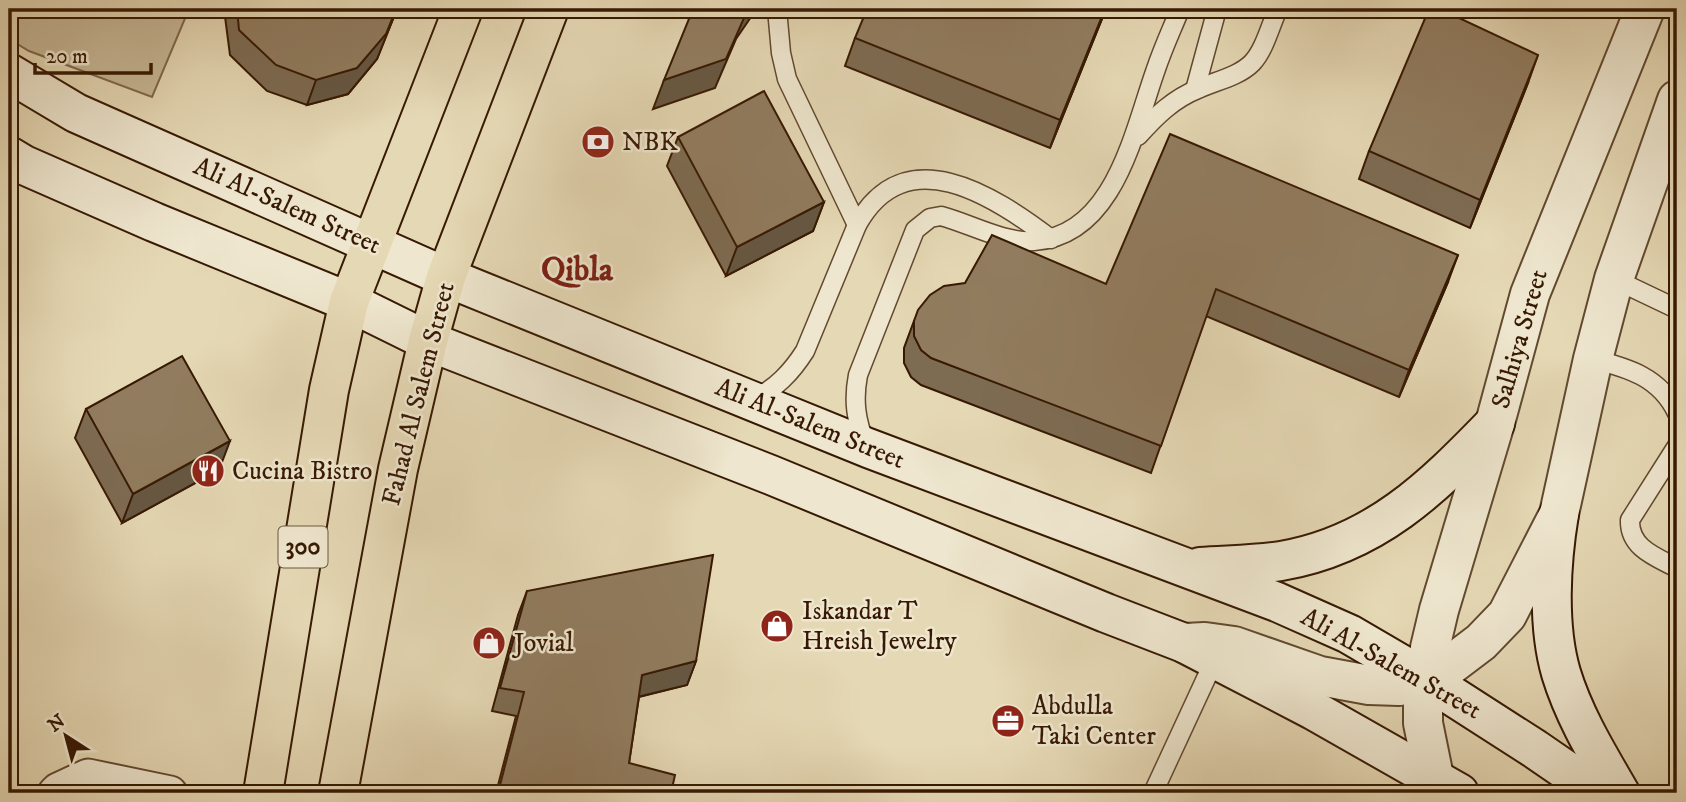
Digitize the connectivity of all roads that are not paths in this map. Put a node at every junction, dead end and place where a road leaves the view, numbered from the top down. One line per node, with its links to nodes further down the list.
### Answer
1 (463, 9): 15 (main road, 300)
2 (549, 9): 16 (main road, Fahad Al Salem Street)
3 (776, 9): 13 (lane)
4 (1180, 9): 11 (lane)
5 (1217, 9): 9 (lane)
6 (1278, 9): 9 (lane)
7 (1644, 9): 24 (main road, Salhiya Street)
8 (9, 73): 15 (main road, Ali Al-Salem Street)
9 (1195, 90): 11 (lane)
10 (1677, 100): 17 (main road)
11 (1132, 144): 14 (lane)
12 (9, 156): 18 (main road)
13 (857, 225): 14 (lane); 22 (lane)
14 (1051, 239): 26 (lane)
15 (372, 243): 16 (main road, Ali Al-Salem Street); 18 (main road, 300)
16 (446, 277): 20 (main road, Fahad Al Salem Street); 22 (main road, Ali Al-Salem Street)
17 (1614, 278): 19 (lane); 21 (main road)
18 (349, 302): 20 (main road); 35 (main road, 300)
19 (1677, 309)
20 (428, 341): 30 (main road); 36 (main road, Fahad Al Salem Street)
21 (1593, 359): 23 (lane); 27 (main road)
22 (750, 401): 26 (main road, Ali Al-Salem Street)
23 (1676, 409)
24 (1495, 423): 28 (main road); 31 (main road, Salhiya Street)
25 (1677, 446): 29 (lane)
26 (867, 448): 28 (main road, Ali Al-Salem Street)
27 (1559, 514): 31 (main road); 39 (main road)
28 (1188, 567): 31 (main road, Ali Al-Salem Street)
29 (1677, 568)
30 (1200, 651): 31 (main road); 32 (main road); 37 (lane)
31 (1426, 679): 32 (main road, Salhiya Street); 38 (main road, Ali Al-Salem Street)
32 (1440, 788)
33 (55, 793): 34 (street)
34 (170, 793)
35 (263, 793)
36 (338, 793)
37 (1153, 793)
38 (1599, 793)
39 (1620, 793)

